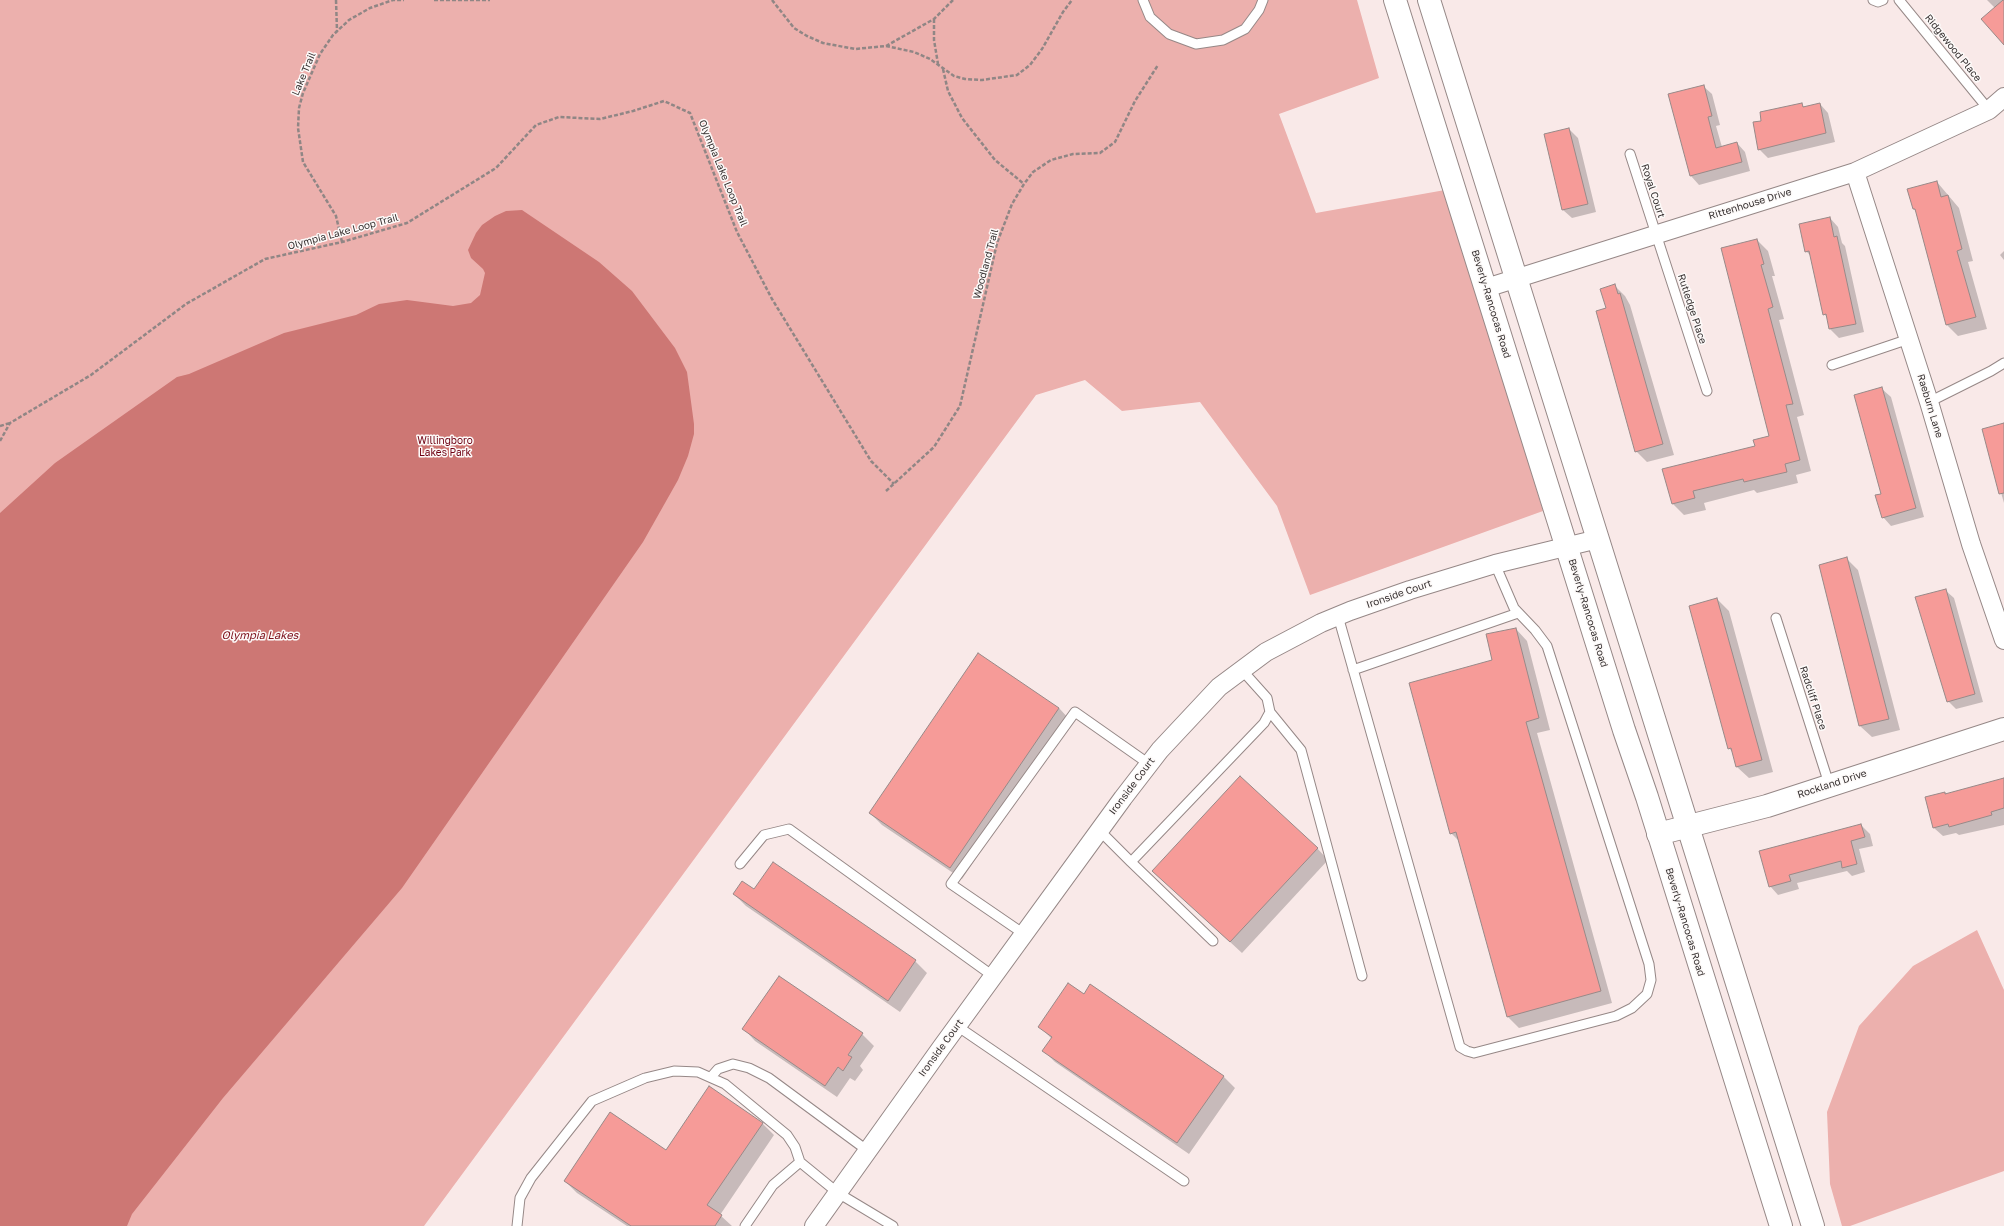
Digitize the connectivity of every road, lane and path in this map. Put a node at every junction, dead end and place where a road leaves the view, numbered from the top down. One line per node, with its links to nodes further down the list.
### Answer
1 (336, 0): 17 (path)
2 (397, 0): 3 (path, Lake Trail); 17 (path, Lake Trail)
3 (404, 0)
4 (434, 0): 5 (path)
5 (490, 0)
6 (772, 0): 18 (path)
7 (953, 0): 16 (path)
8 (1072, 0): 21 (path)
9 (1143, 0): 10 (lane)
10 (1263, 0)
11 (1395, 0): 30 (main road, Beverly-Rancocas Road)
12 (1429, 0): 29 (main road)
13 (1873, 0): 14 (lane)
14 (1883, 0)
15 (1900, 0): 23 (lane, Ridgewood Place)
16 (934, 19): 18 (path); 19 (path)
17 (337, 32): 28 (path, Lake Trail)
18 (886, 46): 19 (path)
19 (938, 65): 21 (path)
20 (1158, 65): 26 (path, Woodland Trail)
21 (943, 68): 26 (path)
22 (2004, 97): 23 (street, Rittenhouse Drive)
23 (1989, 110): 25 (street, Rittenhouse Drive)
24 (1630, 154): 27 (lane, Royal Court)
25 (1855, 172): 27 (street, Rittenhouse Drive); 31 (street, Raeburn Lane)
26 (1024, 184): 39 (path, Woodland Trail)
27 (1656, 234): 29 (street, Rittenhouse Drive); 34 (lane, Rutledge Place)
28 (342, 242): 36 (path, Olympia Lake Loop Trail); 39 (path, Olympia Lake Loop Trail)
29 (1516, 278): 30 (street, Rittenhouse Drive); 41 (main road)
30 (1486, 288): 42 (main road, Beverly-Rancocas Road)
31 (1909, 339): 33 (lane); 35 (street, Raeburn Lane)
32 (2004, 363): 35 (lane)
33 (1832, 366)
34 (1707, 391)
35 (1930, 402): 47 (street, Raeburn Lane)
36 (10, 423): 37 (path, Olympia Lake Loop Trail); 38 (path)
37 (0, 426)
38 (0, 441)
39 (894, 484): 40 (path, Woodland Trail)
40 (886, 491)
41 (1598, 539): 42 (street, Ironside Court); 54 (main road)
42 (1567, 546): 43 (street, Ironside Court); 56 (main road, Beverly-Rancocas Road)
43 (1495, 564): 44 (lane); 45 (street, Ironside Court)
44 (1518, 613): 49 (lane); 49 (lane)
45 (1338, 616): 48 (street, Ironside Court); 49 (lane)
46 (1776, 618): 53 (lane, Radcliff Place)
47 (2004, 640)
48 (1241, 669): 50 (lane); 52 (street, Ironside Court)
49 (1353, 670)
50 (1270, 712): 57 (lane); 62 (lane)
51 (2004, 729): 53 (main road, Rockland Drive)
52 (1149, 764): 55 (street, Ironside Court); 59 (lane)
53 (1828, 784): 54 (main road, Rockland Drive)
54 (1687, 826): 56 (main road, Rockland Drive); 74 (main road)
55 (1099, 830): 57 (lane); 59 (street, Ironside Court)
56 (1658, 834): 73 (main road, Beverly-Rancocas Road)
57 (1131, 862): 60 (lane)
58 (740, 864): 61 (lane)
59 (1024, 934): 61 (street, Ironside Court)
60 (1213, 941)
61 (993, 976): 63 (street, Ironside Court)
62 (1362, 976)
63 (957, 1026): 65 (street, Ironside Court); 67 (lane)
64 (711, 1077): 65 (lane); 66 (lane); 69 (lane)
65 (868, 1151): 68 (street, Ironside Court)
66 (800, 1162): 68 (lane); 70 (lane)
67 (1184, 1181)
68 (838, 1193): 71 (street, Ironside Court); 72 (lane)
69 (517, 1226)
70 (745, 1226)
71 (814, 1226)
72 (893, 1226)
73 (1781, 1226)
74 (1813, 1226)

